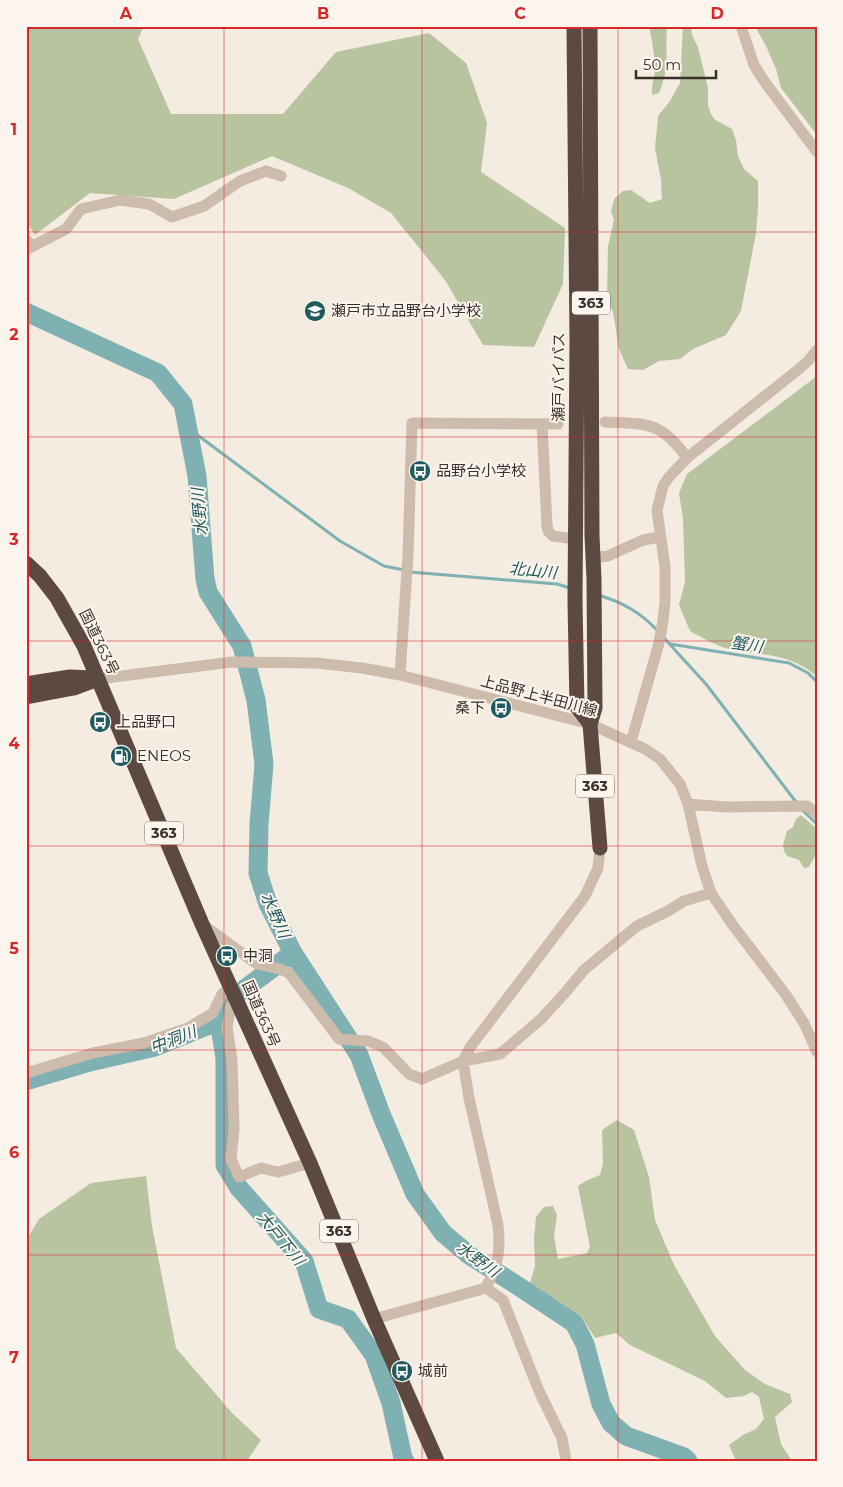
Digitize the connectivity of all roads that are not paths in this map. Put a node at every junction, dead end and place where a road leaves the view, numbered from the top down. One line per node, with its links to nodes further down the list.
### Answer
1 (574, 26): 13 (highway, 瀬戸バイパス / 363)
2 (590, 26): 14 (highway, 瀬戸バイパス / 363)
3 (741, 26): 4 (street)
4 (817, 152)
5 (280, 176): 6 (street)
6 (29, 245)
7 (817, 350): 11 (street)
8 (605, 422): 11 (street)
9 (542, 424): 10 (street); 13 (street); 16 (street)
10 (558, 424)
11 (687, 458): 12 (street)
12 (660, 538): 14 (street); 21 (street)
13 (575, 539): 20 (highway, 瀬戸バイパス / 363)
14 (593, 558): 20 (highway, 瀬戸バイパス / 363)
15 (26, 563): 17 (highway, 国道363号 / 363)
16 (400, 675): 17 (street, 上品野上半田川線); 20 (street, 上品野上半田川線)
17 (98, 679): 18 (highway); 19 (highway); 26 (highway, 国道363号 / 363)
18 (26, 684)
19 (26, 697)
20 (590, 724): 21 (street, 上品野上半田川線); 24 (highway, 瀬戸バイパス / 363)
21 (631, 742): 22 (street, 上品野上半田川線)
22 (688, 804): 23 (street); 25 (street, 上品野上半田川線)
23 (817, 814)
24 (600, 848): 30 (street)
25 (711, 893): 29 (street, 上品野上半田川線); 30 (street)
26 (202, 924): 27 (highway, 国道363号 / 363); 30 (street)
27 (230, 988): 28 (highway, 国道363号 / 363); 31 (street)
28 (237, 1003): 32 (highway, 国道363号 / 363); 32 (street)
29 (817, 1052)
30 (463, 1062): 33 (street)
31 (26, 1073)
32 (310, 1163): 34 (highway, 国道363号 / 363)
33 (486, 1286): 34 (street); 36 (street)
34 (374, 1319): 35 (highway, 国道363号 / 363)
35 (437, 1461)
36 (566, 1461)

